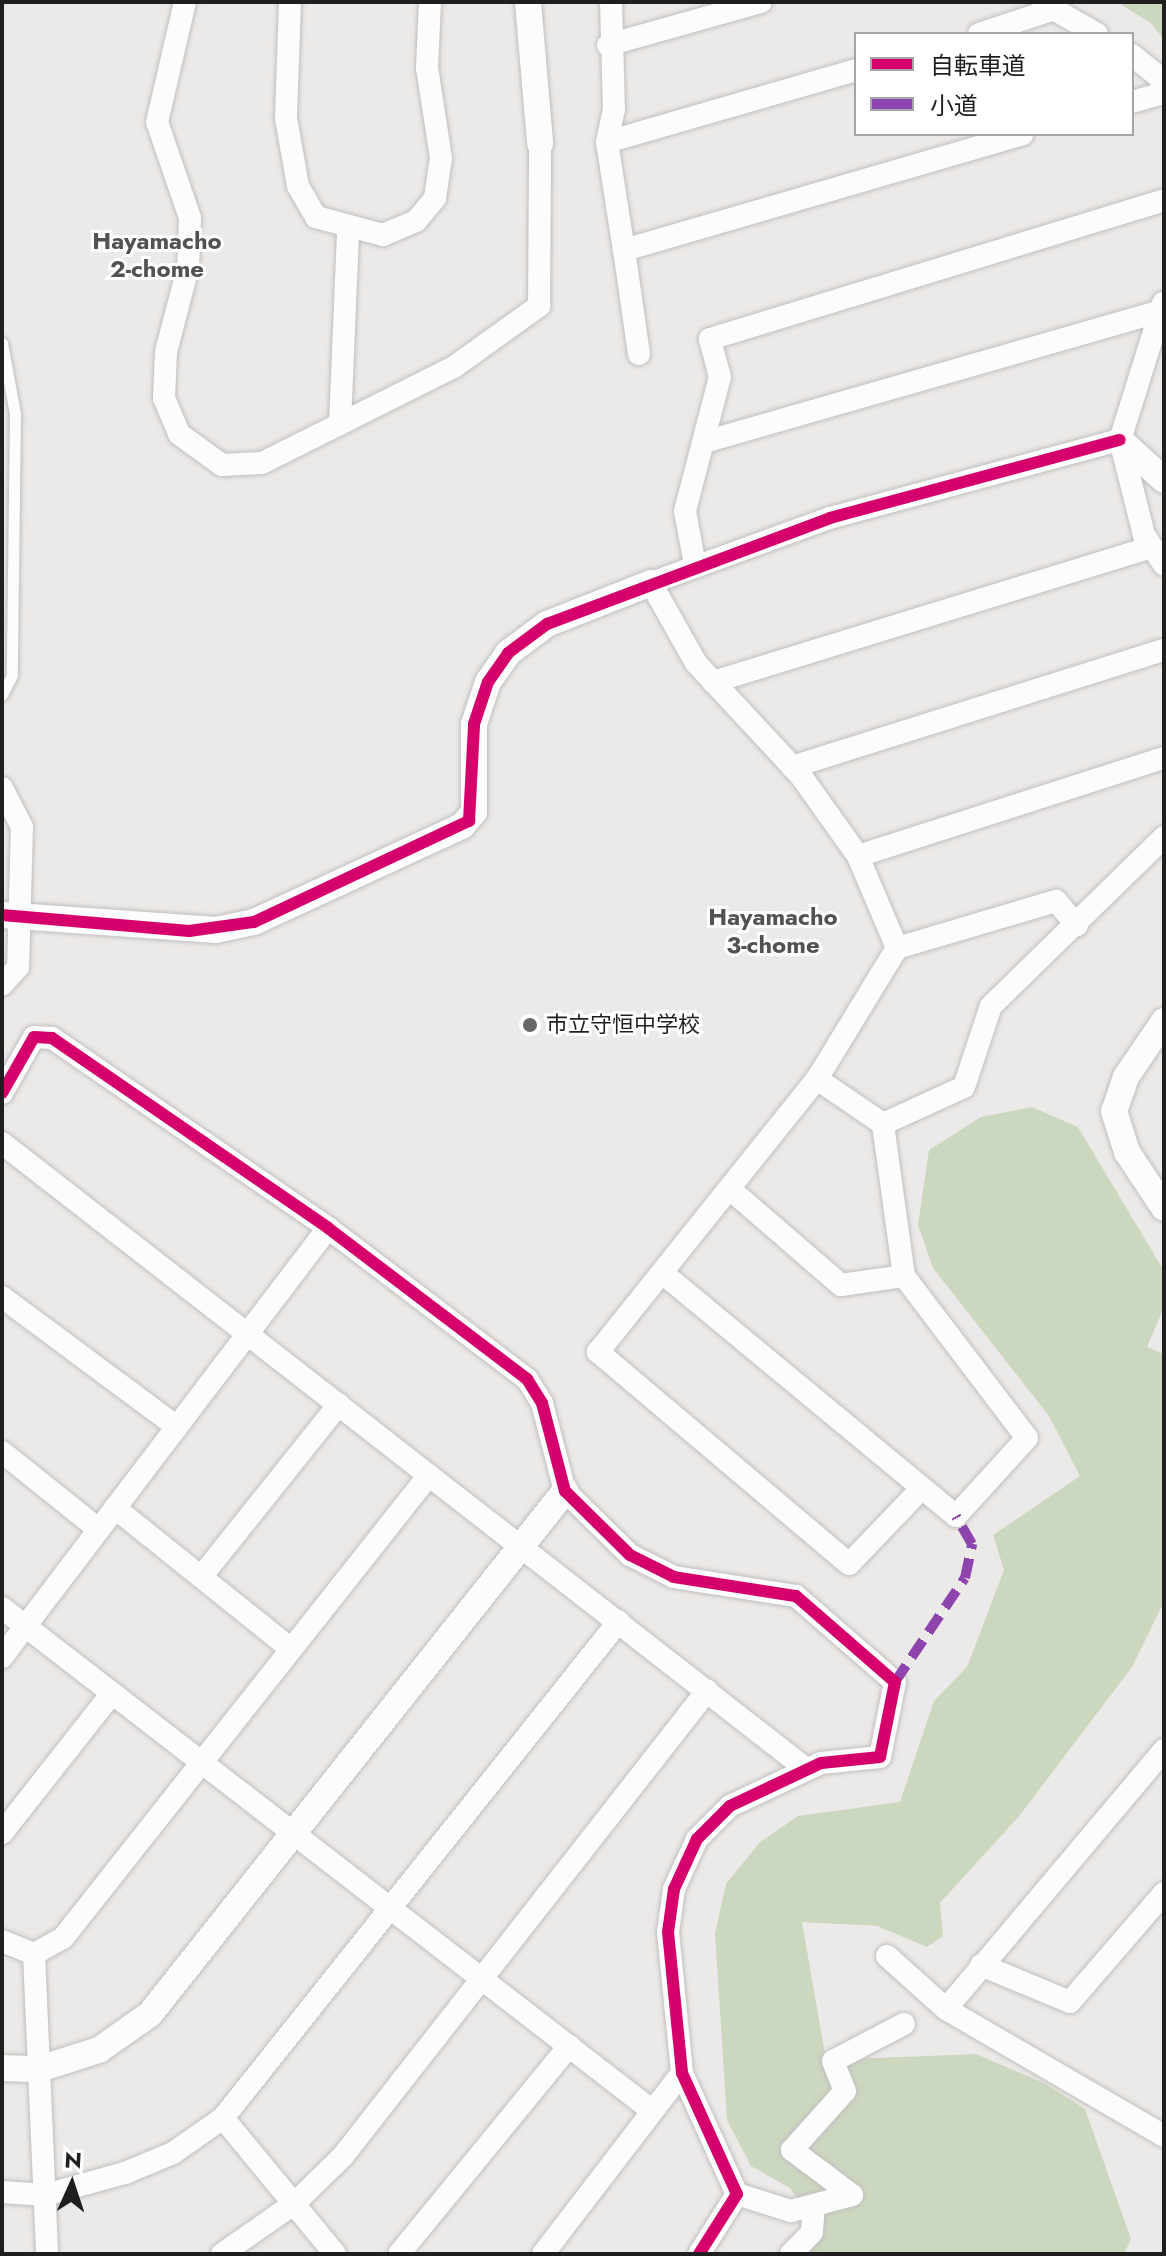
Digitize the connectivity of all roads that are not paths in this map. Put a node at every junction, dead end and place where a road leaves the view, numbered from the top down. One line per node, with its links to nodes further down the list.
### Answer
1 (185, 2): 25 (street)
2 (290, 2): 20 (street)
3 (430, 2): 20 (street)
4 (528, 2): 18 (street)
5 (611, 2): 10 (street)
6 (761, 2): 10 (street)
7 (1048, 6): 8 (street); 9 (street)
8 (984, 32)
9 (1094, 32)
10 (608, 45): 17 (street)
11 (1134, 57): 13 (street)
12 (854, 71): 17 (street)
13 (1164, 81)
14 (1164, 93): 15 (street)
15 (1134, 101)
16 (1015, 136): 21 (street)
17 (607, 142): 21 (street)
18 (540, 143): 25 (street)
19 (1164, 200): 27 (street)
20 (348, 230): 25 (street)
21 (624, 250): 24 (street)
22 (1162, 305): 26 (street); 27 (street)
23 (2, 343): 29 (lane)
24 (639, 354)
25 (340, 424)
26 (1120, 440): 30 (street); 32 (street); 33 (street)
27 (708, 441): 33 (street)
28 (2, 447): 29 (lane)
29 (10, 465): 31 (lane)
30 (1164, 480)
31 (7, 494): 37 (lane)
32 (1158, 556): 36 (street)
33 (695, 565): 34 (street)
34 (651, 583): 36 (street); 43 (street)
35 (1164, 650): 39 (street)
36 (713, 682): 39 (street)
37 (2, 695)
38 (1164, 758): 42 (street)
39 (792, 767): 42 (street)
40 (2, 788): 43 (street)
41 (1164, 837): 44 (street)
42 (858, 856): 45 (street)
43 (12, 915): 46 (street)
44 (1077, 925): 45 (street); 50 (street)
45 (897, 948): 48 (street)
46 (2, 985)
47 (1164, 1021): 53 (street)
48 (817, 1079): 50 (street); 52 (street)
49 (2, 1093): 54 (street)
50 (883, 1124): 56 (street)
51 (2, 1143): 58 (street)
52 (732, 1191): 55 (street); 56 (street)
53 (1164, 1208)
54 (328, 1228): 58 (street); 64 (street)
55 (666, 1276): 63 (street); 63 (street)
56 (904, 1276): 63 (street)
57 (2, 1297): 60 (street)
58 (248, 1333): 59 (street); 60 (street)
59 (339, 1404): 62 (street); 68 (street)
60 (177, 1427): 65 (street)
61 (2, 1452): 66 (street)
62 (429, 1475): 67 (street); 72 (street)
63 (922, 1488)
64 (565, 1491): 67 (street); 78 (street)
65 (115, 1508): 66 (street); 68 (street)
66 (98, 1529): 71 (street)
67 (519, 1546): 70 (street); 80 (street)
68 (201, 1577): 72 (street)
69 (2, 1608): 71 (street)
70 (619, 1621): 74 (street); 82 (street)
71 (26, 1626): 73 (street); 75 (street)
72 (287, 1646): 77 (street)
73 (2, 1657)
74 (707, 1691): 78 (street); 87 (street)
75 (112, 1693): 77 (street); 79 (street)
76 (1164, 1750): 86 (street)
77 (202, 1763): 80 (street); 84 (street)
78 (806, 1769): 93 (street)
79 (2, 1833)
80 (297, 1836): 82 (street); 92 (street)
81 (1164, 1893): 86 (street)
82 (393, 1910): 87 (street); 95 (street)
83 (2, 1941): 84 (street)
84 (34, 1954): 92 (street)
85 (887, 1956): 88 (street)
86 (981, 1965): 88 (street)
87 (482, 1979): 90 (street); 100 (street)
88 (946, 2009): 96 (street)
89 (904, 2024): 101 (street)
90 (569, 2046): 94 (street); 105 (street)
91 (2, 2068): 92 (street)
92 (39, 2069): 99 (street)
93 (682, 2073): 94 (street); 98 (street)
94 (650, 2109): 106 (street)
95 (223, 2118): 99 (street); 100 (street)
96 (1164, 2136)
97 (2, 2192): 99 (street)
98 (737, 2194): 101 (street); 107 (street)
99 (45, 2195): 102 (street)
100 (295, 2203): 103 (street); 104 (street)
101 (814, 2205): 108 (street)
102 (47, 2254)
103 (222, 2254)
104 (335, 2254)
105 (399, 2254)
106 (543, 2254)
107 (699, 2254)
108 (791, 2254)

